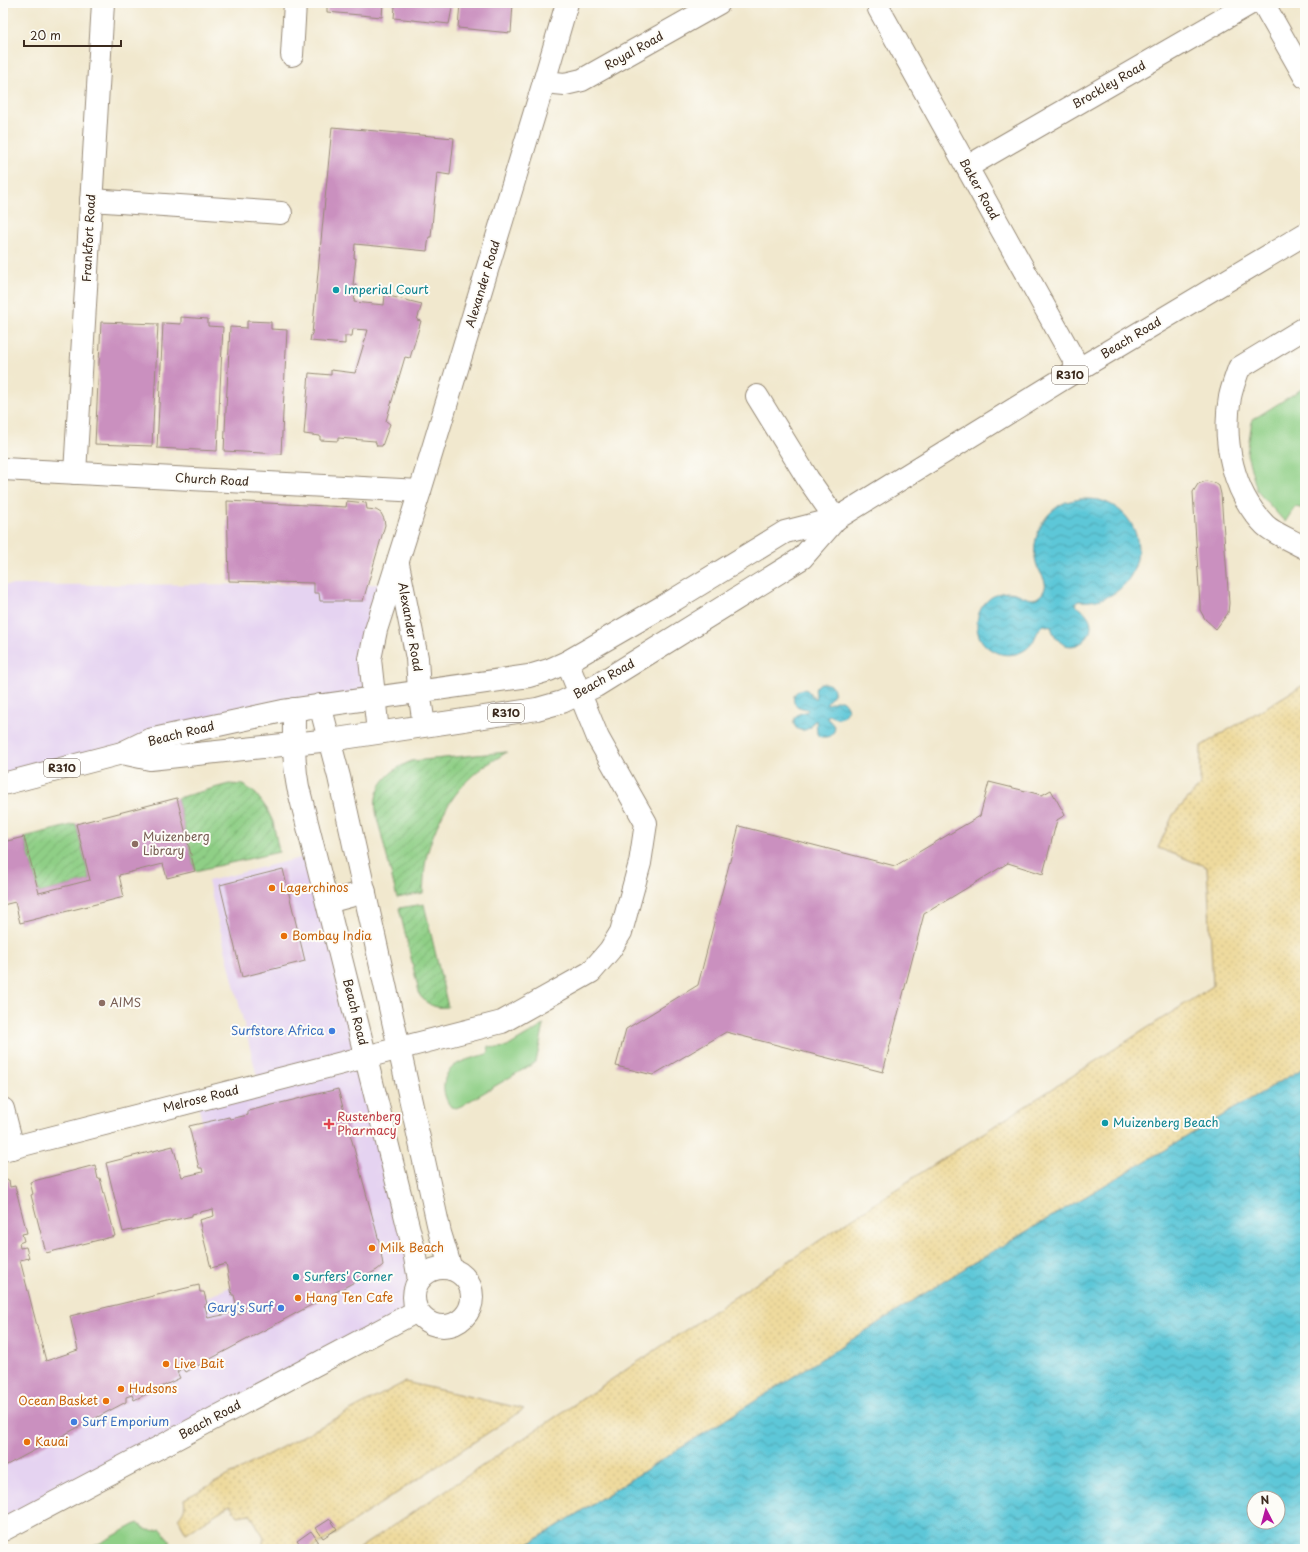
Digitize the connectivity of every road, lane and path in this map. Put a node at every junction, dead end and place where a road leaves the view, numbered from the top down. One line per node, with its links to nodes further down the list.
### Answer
1 (103, 3): 12 (street, Frankfort Road)
2 (295, 3): 8 (street)
3 (567, 3): 10 (street, Alexander Road)
4 (719, 3): 10 (street, Royal Road)
5 (1250, 3): 11 (street, Brockley Road)
6 (1263, 3): 9 (street)
7 (878, 9): 11 (street, Baker Road)
8 (292, 55)
9 (1305, 77)
10 (544, 82): 20 (street, Alexander Road)
11 (967, 167): 16 (street, Baker Road)
12 (91, 200): 13 (street); 19 (street, Frankfort Road)
13 (281, 212)
14 (1305, 234): 16 (street, Beach Road / R310)
15 (1305, 328): 22 (street)
16 (1079, 369): 21 (street, Beach Road / R310)
17 (757, 396): 21 (street)
18 (3, 469): 19 (street, Church Road)
19 (75, 473): 20 (street, Church Road)
20 (420, 491): 23 (street, Alexander Road)
21 (836, 519): 24 (street, Beach Road / R310); 26 (street, Beach Road / R310)
22 (1305, 548)
23 (398, 564): 25 (street, Alexander Road); 27 (street, Alexander Road)
24 (567, 662): 25 (street, Beach Road / R310); 26 (street, Melrose Road)
25 (419, 691): 27 (street, Beach Road / R310); 30 (street, Alexander Road)
26 (580, 694): 30 (street, Beach Road / R310); 38 (street, Melrose Road)
27 (374, 698): 28 (street, Beach Road / R310); 31 (street, Alexander Road)
28 (320, 705): 29 (street, Beach Road / R310); 32 (street)
29 (294, 709): 33 (street, Beach Road); 34 (street, Beach Road / R310)
30 (424, 725): 31 (street, Beach Road / R310)
31 (378, 732): 32 (street, Beach Road / R310)
32 (330, 740): 33 (street, Beach Road / R310); 36 (street)
33 (294, 744): 34 (street, Beach Road / R310); 37 (street, Beach Road)
34 (122, 753): 35 (street, R310)
35 (3, 784)
36 (365, 892): 37 (street); 38 (street)
37 (328, 902): 39 (street, Beach Road)
38 (399, 1048): 39 (street, Melrose Road); 42 (street)
39 (366, 1056): 41 (street, Melrose Road); 43 (street, Beach Road)
40 (3, 1109): 41 (street)
41 (8, 1149)
42 (452, 1269): 43 (street); 44 (street)
43 (419, 1280): 44 (street)
44 (417, 1311): 45 (street, Beach Road)
45 (3, 1530)

